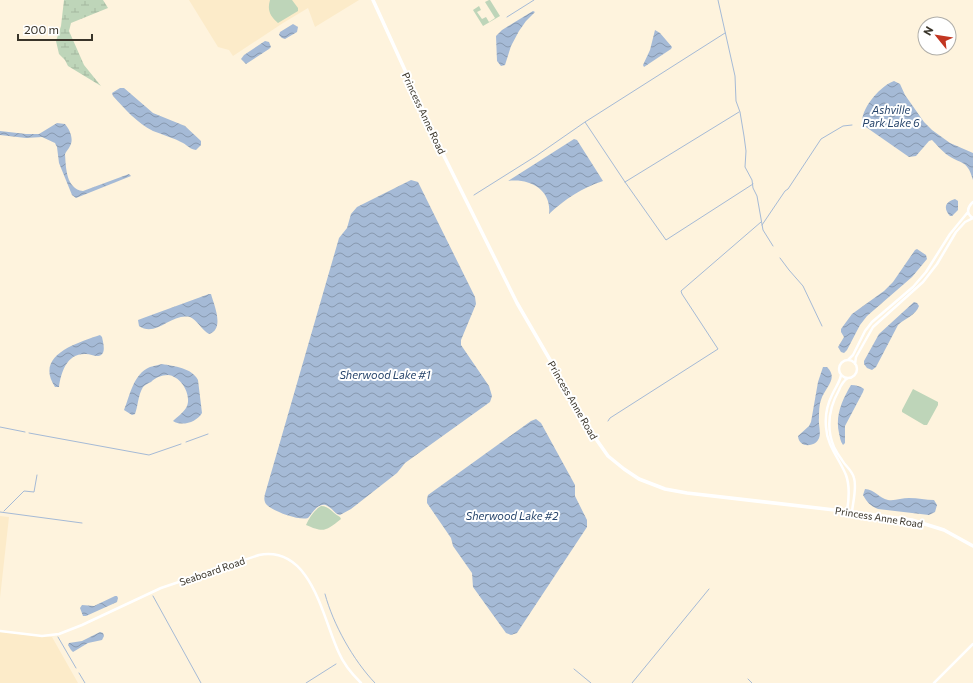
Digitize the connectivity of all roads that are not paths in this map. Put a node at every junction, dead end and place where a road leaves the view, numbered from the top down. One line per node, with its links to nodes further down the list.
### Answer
1 (373, 0): 9 (main road, Princess Anne Road)
2 (973, 202): 3 (street)
3 (968, 212): 4 (street); 5 (street)
4 (973, 218): 6 (street)
5 (848, 360): 6 (street); 7 (street)
6 (855, 364): 8 (street)
7 (841, 375): 8 (street); 9 (street)
8 (848, 378): 10 (street)
9 (847, 511): 10 (main road, Princess Anne Road)
10 (852, 512): 11 (main road, Princess Anne Road)
11 (973, 546)
12 (0, 631): 14 (street, Seaboard Road)
13 (973, 644): 15 (street)
14 (361, 683)
15 (934, 683)

